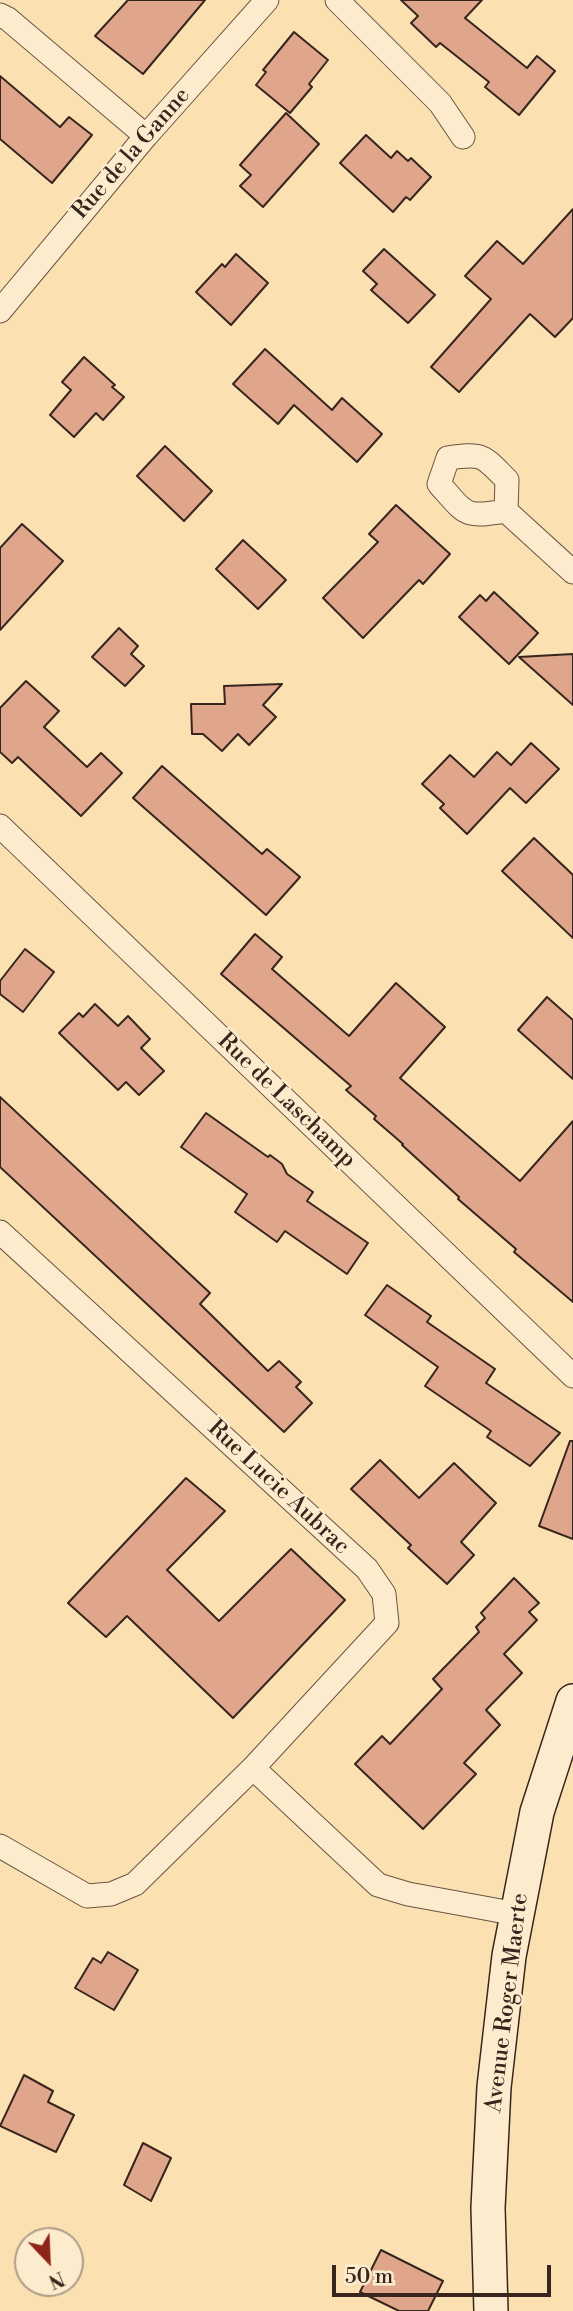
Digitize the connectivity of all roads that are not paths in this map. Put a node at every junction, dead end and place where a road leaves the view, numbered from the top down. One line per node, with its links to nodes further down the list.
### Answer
1 (267, 0): 4 (street, Rue de la Ganne)
2 (337, 0): 5 (street)
3 (0, 15): 4 (street)
4 (146, 136): 6 (street, Rue de la Ganne)
5 (463, 137)
6 (0, 311)
7 (506, 511): 8 (street)
8 (573, 572)
9 (0, 827): 11 (street, Rue de Laschamp)
10 (0, 1232): 13 (street, Rue Lucie Aubrac)
11 (573, 1376)
12 (573, 1702): 15 (main road, Avenue Roger Maerte)
13 (253, 1768): 14 (street, Rue Lucie Aubrac); 15 (street)
14 (0, 1846)
15 (517, 1914): 16 (main road, Avenue Roger Maerte)
16 (491, 2311)

